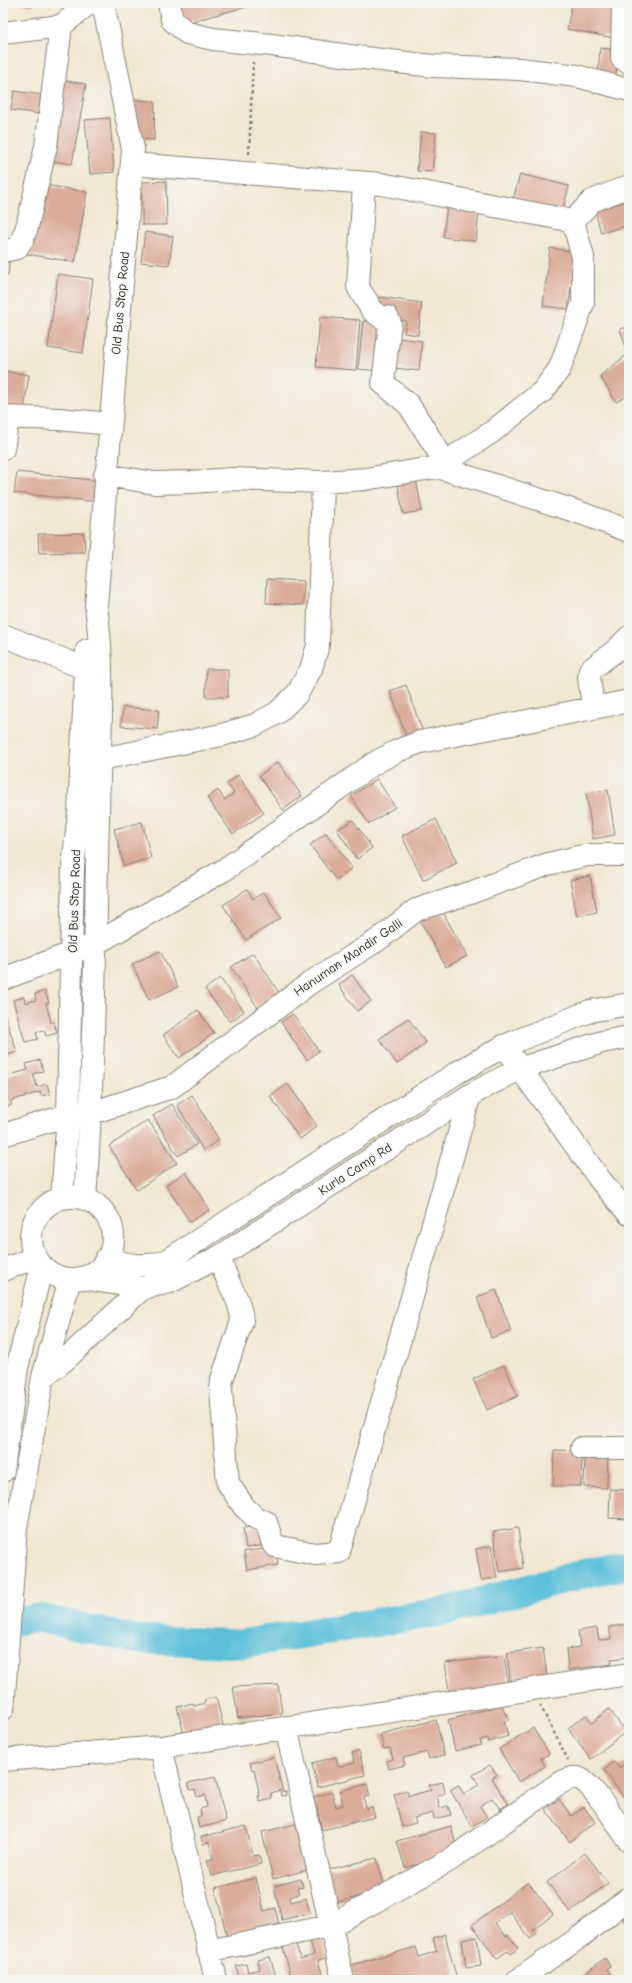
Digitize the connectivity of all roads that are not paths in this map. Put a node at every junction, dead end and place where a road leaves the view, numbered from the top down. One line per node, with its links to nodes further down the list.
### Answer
1 (89, 3): 5 (street)
2 (103, 3): 9 (street, Old Bus Stop Road)
3 (169, 3): 8 (street)
4 (623, 3): 7 (street)
5 (61, 26): 6 (street); 13 (street)
6 (3, 33)
7 (629, 63)
8 (629, 90)
9 (132, 164): 10 (street); 15 (street, Old Bus Stop Road)
10 (364, 183): 12 (street); 17 (street)
11 (629, 186): 12 (street)
12 (573, 221): 17 (street)
13 (3, 251)
14 (6, 417): 15 (street); 16 (street)
15 (110, 424): 18 (street, Old Bus Stop Road)
16 (3, 449)
17 (441, 465): 19 (street); 20 (street)
18 (105, 475): 19 (street); 21 (street, Old Bus Stop Road)
19 (323, 482): 27 (street)
20 (629, 531)
21 (96, 606): 24 (street, Old Bus Stop Road); 27 (street, Old Bus Stop Road)
22 (3, 635): 24 (street)
23 (629, 637): 26 (street)
24 (86, 669): 28 (street, Old Bus Stop Road)
25 (629, 701): 26 (street)
26 (593, 707): 30 (street)
27 (101, 759): 28 (street, Old Bus Stop Road)
28 (88, 813): 30 (street, Old Bus Stop Road); 31 (street, Old Bus Stop Road)
29 (629, 855): 38 (street, Hanuman Mandir Galli)
30 (95, 944): 31 (street); 38 (street, Old Bus Stop Road)
31 (72, 952): 32 (street); 39 (street, Old Bus Stop Road)
32 (3, 979)
33 (629, 1004): 35 (street, Kurla Camp Rd)
34 (629, 1037): 36 (street, Kurla Camp Rd)
35 (504, 1046): 36 (street); 45 (street, Kurla Camp Rd)
36 (519, 1069): 37 (street, Kurla Camp Rd); 43 (street)
37 (470, 1095): 44 (street, Kurla Camp Rd); 44 (street)
38 (91, 1113): 39 (street, Hanuman Mandir Galli); 42 (street, Old Bus Stop Road)
39 (68, 1115): 40 (street, Hanuman Mandir Galli); 41 (street, Old Bus Stop Road)
40 (3, 1135)
41 (62, 1198): 42 (street); 46 (street)
42 (85, 1199): 45 (street)
43 (628, 1211)
44 (219, 1257): 49 (street, Kurla Camp Rd)
45 (106, 1260): 48 (street)
46 (39, 1261): 47 (street); 48 (street, Kurla Camp Rd); 53 (street)
47 (3, 1270)
48 (76, 1278): 49 (street, Kurla Camp Rd); 50 (street)
49 (143, 1288): 50 (street)
50 (43, 1377): 54 (street)
51 (582, 1448): 52 (street)
52 (629, 1448)
53 (3, 1471)
54 (9, 1527): 56 (street)
55 (629, 1674): 57 (street)
56 (3, 1709)
57 (286, 1727): 58 (street); 62 (street)
58 (161, 1747): 59 (street); 63 (street)
59 (3, 1760)
60 (629, 1841): 62 (street)
61 (629, 1898): 66 (street)
62 (330, 1926): 63 (street); 65 (street)
63 (208, 1951): 64 (street)
64 (216, 1980)
65 (342, 1980)
66 (518, 1980)

